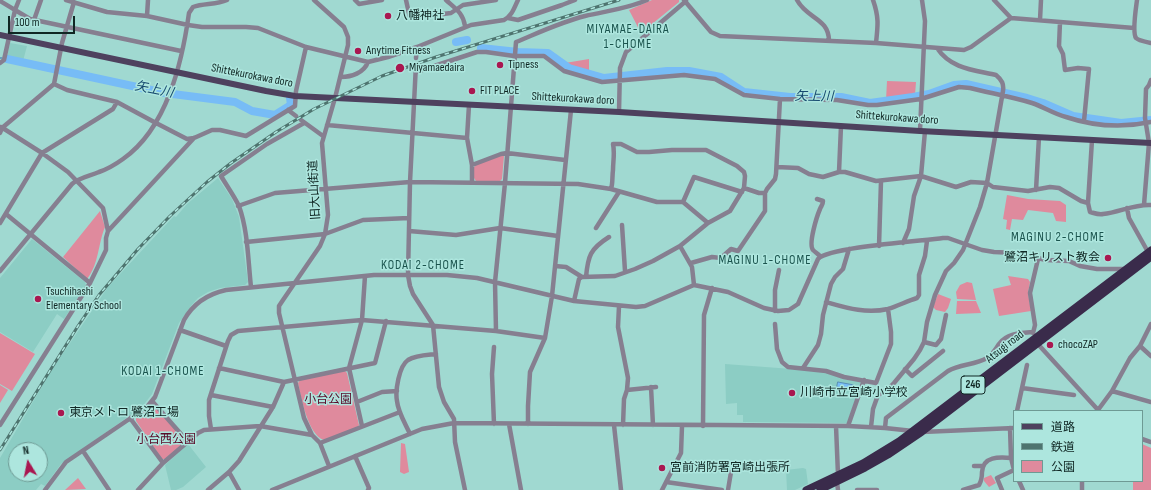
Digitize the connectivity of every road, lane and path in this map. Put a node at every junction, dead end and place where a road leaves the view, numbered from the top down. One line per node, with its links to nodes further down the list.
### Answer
1 (19, 0): 26 (street)
2 (41, 0): 30 (street)
3 (66, 0): 23 (street)
4 (148, 0): 27 (street)
5 (227, 0): 33 (street)
6 (314, 0): 49 (street, 旧大山街道)
7 (355, 0): 8 (street)
8 (382, 0)
9 (406, 0): 25 (street)
10 (446, 0): 25 (street)
11 (496, 0): 25 (street)
12 (518, 0): 28 (street)
13 (575, 0): 28 (street)
14 (647, 0): 24 (street)
15 (685, 0): 39 (street); 57 (street)
16 (797, 0): 39 (street)
17 (873, 0): 40 (street)
18 (922, 0): 43 (street)
19 (994, 0): 29 (street)
20 (1041, 0): 31 (street)
21 (1137, 0): 36 (street)
22 (0, 1): 26 (street)
23 (74, 2): 27 (street); 34 (street)
24 (626, 3): 48 (street)
25 (457, 9): 35 (street)
26 (15, 10): 30 (street); 38 (street)
27 (147, 16): 33 (street)
28 (508, 18): 35 (street)
29 (1011, 18): 31 (street); 46 (street)
30 (34, 20): 34 (street)
31 (1040, 20): 32 (street)
32 (1060, 22): 36 (street); 75 (street)
33 (188, 25): 45 (street); 47 (street)
34 (66, 26): 44 (street); 47 (street)
35 (465, 26): 42 (street)
36 (1134, 28): 41 (street)
37 (0, 35): 38 (main road, Shittekurokawa doro)
38 (9, 36): 44 (main road, Shittekurokawa doro); 51 (street)
39 (829, 41): 40 (street)
40 (876, 43): 43 (street)
41 (1151, 43)
42 (417, 47): 50 (street); 52 (street)
43 (924, 47): 46 (street); 64 (street)
44 (61, 48): 54 (main road, Shittekurokawa doro); 59 (street)
45 (306, 48): 49 (street); 61 (street)
46 (937, 48): 60 (street)
47 (181, 51): 54 (street)
48 (514, 53): 55 (street); 57 (street); 68 (street)
49 (346, 57): 52 (street); 56 (street, 旧大山街道)
50 (416, 58)
51 (0, 62)
52 (368, 62): 56 (street)
53 (416, 64): 55 (street)
54 (177, 72): 61 (main road, Shittekurokawa doro); 76 (street)
55 (416, 72): 65 (street)
56 (341, 77): 62 (street, 旧大山街道)
57 (619, 78): 63 (street); 71 (street)
58 (1151, 80): 73 (street)
59 (54, 84): 66 (street); 79 (street)
60 (1003, 94): 64 (street); 75 (street); 82 (street)
61 (295, 96): 62 (main road, Shittekurokawa doro); 69 (street)
62 (335, 98): 65 (main road, Shittekurokawa doro); 77 (street, 旧大山街道)
63 (780, 99): 64 (street); 74 (street)
64 (921, 99): 80 (street)
65 (414, 101): 67 (main road, Shittekurokawa doro); 81 (street)
66 (117, 102): 76 (street); 89 (street)
67 (469, 105): 68 (main road, Shittekurokawa doro); 86 (street)
68 (510, 107): 70 (main road, Shittekurokawa doro); 90 (street)
69 (288, 110): 72 (street); 85 (street)
70 (570, 110): 71 (main road, Shittekurokawa doro); 91 (street)
71 (619, 112): 74 (main road, Shittekurokawa doro)
72 (296, 116)
73 (1147, 121): 75 (street); 88 (street)
74 (779, 122): 78 (main road, Shittekurokawa doro); 93 (street)
75 (1084, 122)
76 (156, 123): 85 (street); 96 (street)
77 (327, 125): 81 (street); 83 (street, 旧大山街道)
78 (842, 126): 80 (main road, Shittekurokawa doro); 94 (street)
79 (1, 129): 89 (street)
80 (923, 131): 82 (main road, Shittekurokawa doro); 95 (street)
81 (413, 133): 86 (street); 98 (street)
82 (996, 135): 84 (main road, Shittekurokawa doro); 102 (street)
83 (323, 136): 103 (street, 旧大山街道); 114 (street)
84 (1039, 137): 87 (main road, Shittekurokawa doro); 106 (street)
85 (194, 138): 123 (street)
86 (467, 138): 92 (street)
87 (1092, 140): 88 (main road, Shittekurokawa doro); 111 (street)
88 (1150, 143): 112 (street)
89 (42, 153): 96 (street); 116 (street)
90 (507, 153): 91 (street); 92 (street); 100 (street)
91 (565, 160): 101 (street)
92 (472, 165): 99 (street)
93 (777, 167): 94 (street); 108 (street)
94 (839, 172): 97 (street)
95 (921, 176): 97 (street); 102 (street); 131 (street)
96 (76, 181): 123 (street); 125 (street)
97 (881, 181): 134 (street)
98 (410, 182): 99 (street); 103 (street); 117 (street)
99 (472, 182): 100 (street)
100 (505, 183): 101 (street); 121 (street)
101 (562, 183): 104 (street); 127 (street)
102 (986, 183): 106 (street); 132 (street)
103 (326, 189): 114 (street); 126 (street, 旧大山街道)
104 (611, 190): 105 (street); 107 (street)
105 (743, 190): 108 (street); 110 (street); 119 (street)
106 (1036, 190): 111 (street)
107 (619, 192): 110 (street); 122 (street)
108 (765, 193): 139 (street)
109 (817, 199): 136 (street)
110 (684, 202): 119 (street)
111 (1088, 203): 115 (street)
112 (1144, 205): 113 (street); 115 (street)
113 (1151, 205)
114 (238, 206): 130 (street)
115 (1127, 208): 137 (street)
116 (6, 214): 118 (street); 125 (street)
117 (409, 218): 124 (street); 126 (street)
118 (0, 223)
119 (708, 223): 133 (street)
120 (622, 225): 144 (street)
121 (500, 228): 124 (street); 127 (street); 149 (street)
122 (596, 228)
123 (108, 231): 150 (street)
124 (409, 231): 145 (street)
125 (31, 234): 143 (street); 150 (street)
126 (325, 234): 130 (street); 148 (street, 旧大山街道)
127 (558, 236): 140 (street)
128 (608, 237): 147 (street)
129 (927, 241): 131 (street); 132 (street); 158 (street)
130 (246, 242): 152 (street)
131 (903, 243): 134 (street)
132 (966, 244): 138 (street); 171 (street)
133 (680, 246): 139 (street); 144 (street)
134 (879, 246): 135 (street)
135 (849, 249): 136 (street); 156 (street)
136 (820, 256): 159 (street)
137 (1150, 256): 141 (highway, Atsugi road / 246); 170 (highway, Atsugi road / 246)
138 (1038, 259): 141 (street); 170 (street)
139 (691, 263): 151 (street)
140 (555, 266): 147 (street); 154 (street)
141 (1126, 269): 170 (highway, Atsugi road / 246)
142 (779, 270): 159 (street)
143 (0, 271)
144 (625, 271): 147 (street)
145 (408, 275): 146 (street); 149 (street); 164 (street)
146 (365, 276): 148 (street); 161 (street)
147 (584, 277): 155 (street)
148 (296, 282): 152 (street); 166 (street, 旧大山街道)
149 (495, 282): 154 (street); 168 (street)
150 (90, 283): 204 (street)
151 (694, 285): 153 (street); 157 (street)
152 (251, 287): 167 (street)
153 (712, 288): 159 (street); 211 (street)
154 (552, 296): 155 (street); 169 (street)
155 (574, 301): 157 (street)
156 (826, 302): 158 (street); 181 (street)
157 (619, 306): 187 (street)
158 (888, 308): 184 (street)
159 (775, 311)
160 (946, 315): 171 (street)
161 (362, 320): 162 (street); 166 (street); 180 (street)
162 (386, 321): 164 (street); 180 (street)
163 (775, 324): 181 (street)
164 (433, 325): 168 (street); 176 (street)
165 (1151, 325): 173 (street)
166 (282, 326): 172 (street); 183 (street, 旧大山街道)
167 (180, 330): 172 (street); 192 (street)
168 (496, 331): 169 (street)
169 (545, 338): 203 (street)
170 (1035, 338): 197 (street); 215 (street); 218 (highway, Atsugi road / 246); 219 (highway, Atsugi road / 246)
171 (924, 342): 182 (street)
172 (226, 346): 179 (street)
173 (1140, 346): 177 (street); 188 (street)
174 (494, 347): 201 (street)
175 (943, 351): 182 (street)
176 (436, 354): 189 (street); 200 (street)
177 (1151, 356)
178 (1027, 365): 186 (street)
179 (219, 368): 185 (street); 190 (street)
180 (349, 368): 183 (street); 193 (street)
181 (803, 368): 184 (street)
182 (905, 369): 214 (street)
183 (294, 380): 185 (street); 221 (street, 旧大山街道)
184 (864, 380): 213 (street)
185 (284, 382): 195 (street)
186 (1022, 388): 191 (street); 196 (street)
187 (627, 390): 206 (street); 207 (street)
188 (1112, 391): 194 (street); 197 (street)
189 (397, 392): 193 (street); 198 (street)
190 (211, 395): 195 (street); 217 (street)
191 (1074, 395)
192 (152, 401): 199 (street); 222 (street)
193 (357, 402): 209 (street)
194 (1151, 402)
195 (273, 407): 208 (street)
196 (1017, 410)
197 (1099, 410)
198 (400, 412): 209 (street); 220 (street)
199 (130, 418): 224 (street); 227 (street)
200 (454, 423): 201 (street); 220 (street); 246 (street)
201 (494, 424): 202 (street)
202 (509, 424): 203 (street); 247 (street)
203 (528, 424): 205 (street)
204 (0, 425)
205 (614, 425): 206 (street); 248 (street)
206 (623, 425): 207 (street)
207 (653, 425): 210 (street)
208 (260, 426): 217 (street); 221 (street); 233 (street)
209 (362, 426): 223 (street)
210 (682, 426): 211 (street); 236 (street)
211 (703, 426): 212 (street)
212 (836, 426): 213 (street); 235 (street)
213 (848, 426): 214 (street)
214 (871, 427): 215 (street)
215 (884, 428): 218 (street)
216 (1012, 428): 219 (street); 226 (street)
217 (211, 429): 222 (street)
218 (912, 431): 219 (street); 235 (highway, Atsugi road / 246)
219 (922, 432): 235 (highway, Atsugi road / 246)
220 (410, 434): 225 (street)
221 (312, 435): 223 (street)
222 (188, 442): 227 (street)
223 (320, 443): 228 (street)
224 (83, 451): 239 (street); 240 (street)
225 (355, 456): 228 (street); 245 (street)
226 (1011, 458): 230 (street); 231 (street)
227 (163, 463): 241 (street)
228 (329, 466): 244 (street)
229 (974, 466): 230 (street)
230 (983, 466): 237 (street)
231 (1013, 466)
232 (1013, 470): 258 (street)
233 (229, 472): 242 (street); 243 (street)
234 (731, 472): 251 (street)
235 (838, 478): 252 (highway, Atsugi road / 246); 253 (highway, Atsugi road / 246); 254 (street)
236 (666, 482): 238 (street); 249 (street)
237 (979, 487): 257 (street)
238 (685, 488): 250 (street)
239 (45, 490)
240 (109, 490)
241 (138, 490)
242 (208, 490)
243 (240, 490)
244 (274, 490)
245 (368, 490)
246 (465, 490)
247 (521, 490)
248 (621, 490)
249 (662, 490)
250 (722, 490)
251 (728, 490)
252 (806, 490)
253 (820, 490)
254 (838, 490)
255 (857, 490): 256 (street)
256 (876, 490)
257 (963, 490)
258 (1002, 490)

